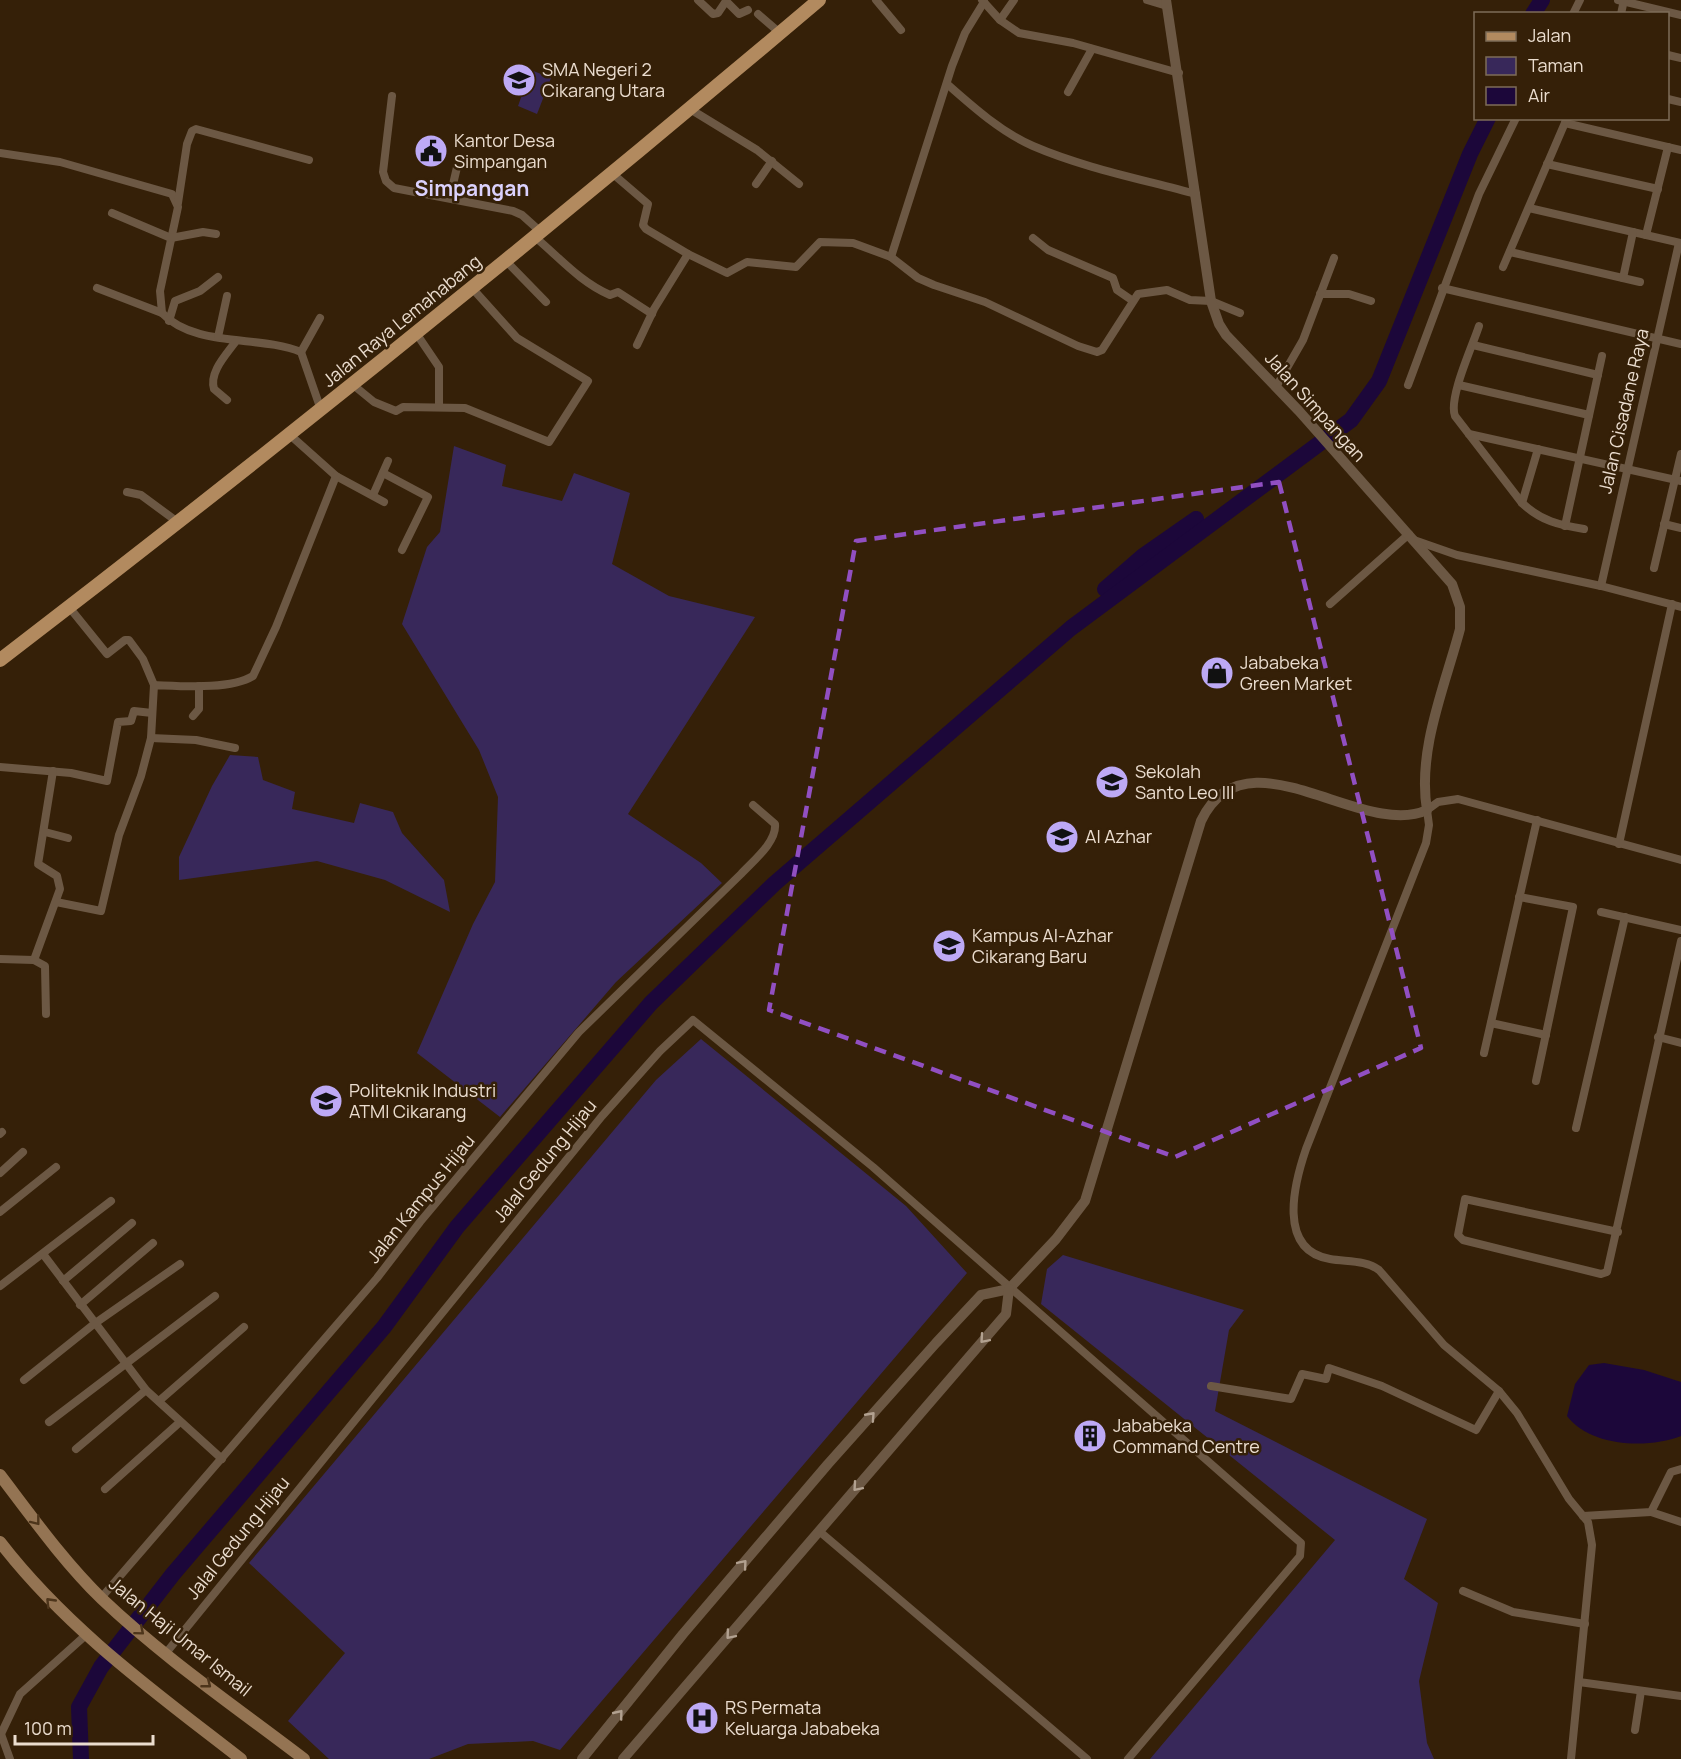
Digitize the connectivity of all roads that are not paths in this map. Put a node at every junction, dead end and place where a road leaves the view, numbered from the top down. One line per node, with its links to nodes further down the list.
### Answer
1 (698, 0): 9 (street)
2 (819, 0): 14 (main road, Jalan Raya Lemahabang)
3 (876, 0): 13 (street)
4 (1014, 0): 12 (street)
5 (1147, 0): 8 (street)
6 (1622, 0): 11 (street)
7 (983, 1): 12 (street); 17 (street)
8 (1167, 3): 16 (street, Jalan Simpangan)
9 (748, 10)
10 (758, 14): 14 (street)
11 (1681, 15)
12 (1000, 20): 15 (street)
13 (901, 30)
14 (780, 33): 20 (main road, Jalan Raya Lemahabang)
15 (1092, 49): 16 (street); 18 (street)
16 (1179, 73): 34 (street, Jalan Simpangan)
17 (947, 84): 34 (street); 48 (street)
18 (1068, 92)
19 (392, 96): 35 (street)
20 (690, 109): 27 (street); 30 (main road, Jalan Raya Lemahabang)
21 (1515, 120): 57 (street)
22 (1566, 121): 23 (street); 29 (street)
23 (1668, 147): 24 (street); 33 (street)
24 (1681, 150)
25 (0, 153): 36 (street)
26 (309, 160): 36 (street)
27 (772, 161): 31 (street); 32 (street)
28 (458, 163): 35 (street)
29 (1547, 164): 33 (street); 37 (street)
30 (613, 174): 41 (main road, Jalan Raya Lemahabang); 47 (street)
31 (756, 184)
32 (799, 184)
33 (1658, 189): 42 (street)
34 (1196, 194): 61 (street, Jalan Simpangan)
35 (450, 197): 41 (street)
36 (178, 207): 43 (street)
37 (1528, 208): 39 (street); 46 (street)
38 (112, 213): 43 (street)
39 (1633, 232): 42 (street); 53 (street)
40 (216, 234): 43 (street)
41 (539, 235): 50 (main road, Jalan Raya Lemahabang); 66 (street)
42 (1646, 235): 45 (street)
43 (171, 238): 65 (street)
44 (1033, 238): 60 (street)
45 (1680, 243): 72 (street, Jalan Cisadane Raya)
46 (1510, 252): 51 (street); 53 (street)
47 (688, 254): 48 (street); 66 (street)
48 (891, 257): 60 (street)
49 (1334, 258): 58 (street)
50 (506, 261): 56 (main road, Jalan Raya Lemahabang); 63 (street)
51 (1503, 267)
52 (218, 277): 68 (street)
53 (1623, 278): 54 (street)
54 (1640, 282)
55 (97, 288): 65 (street)
56 (472, 288): 70 (main road, Jalan Raya Lemahabang); 85 (street)
57 (1442, 288): 72 (street); 81 (street)
58 (1320, 294): 62 (street); 83 (street)
59 (227, 296): 71 (street)
60 (1133, 301): 61 (street)
61 (1212, 301): 64 (street); 83 (street, Jalan Simpangan)
62 (1371, 301)
63 (546, 302)
64 (1240, 313)
65 (162, 314): 68 (street)
66 (652, 314): 75 (street)
67 (320, 318): 77 (street)
68 (170, 321): 71 (street)
69 (1479, 326): 76 (street)
70 (416, 333): 80 (main road, Jalan Raya Lemahabang); 85 (street)
71 (218, 337): 73 (street)
72 (1658, 339): 74 (street); 94 (street, Jalan Cisadane Raya)
73 (236, 341): 77 (street); 84 (street)
74 (1681, 344)
75 (637, 345)
76 (1473, 345): 79 (street); 82 (street)
77 (301, 352): 86 (street)
78 (1602, 356): 79 (street)
79 (1598, 375): 87 (street)
80 (352, 384): 85 (street); 86 (main road, Jalan Raya Lemahabang)
81 (1408, 385)
82 (1459, 385): 87 (street); 89 (street)
83 (1276, 387): 107 (street, Jalan Simpangan)
84 (227, 400)
85 (439, 407)
86 (321, 410): 88 (main road, Jalan Raya Lemahabang)
87 (1589, 415): 92 (street)
88 (290, 435): 96 (street); 102 (main road, Jalan Raya Lemahabang)
89 (1469, 435): 90 (street); 101 (street)
90 (1538, 449): 92 (street); 101 (street)
91 (1681, 454): 97 (street)
92 (1580, 458): 94 (street); 104 (street)
93 (388, 462): 95 (street)
94 (1628, 469): 97 (street); 110 (street, Jalan Cisadane Raya)
95 (383, 473): 99 (street); 108 (street)
96 (336, 476): 99 (street); 116 (street)
97 (1678, 481): 103 (street)
98 (127, 492): 102 (street)
99 (373, 495): 100 (street)
100 (384, 502)
101 (1522, 503): 104 (street)
102 (178, 523): 113 (main road, Jalan Raya Lemahabang)
103 (1664, 524): 105 (street); 109 (street)
104 (1565, 526): 106 (street)
105 (1681, 528)
106 (1584, 529)
107 (1411, 537): 110 (street); 111 (street); 124 (street, Jalan Simpangan)
108 (402, 550)
109 (1654, 568)
110 (1601, 586): 112 (street)
111 (1330, 604)
112 (1677, 605): 128 (street)
113 (69, 607): 114 (main road, Jalan Raya Lemahabang); 115 (street)
114 (0, 660)
115 (154, 685): 116 (street); 117 (street)
116 (199, 686): 118 (street)
117 (152, 713): 119 (street); 122 (street)
118 (192, 716)
119 (151, 738): 120 (street); 131 (street)
120 (235, 747)
121 (0, 766): 122 (street)
122 (54, 771): 126 (street)
123 (753, 805): 174 (street, Jalan Kampus Hijau)
124 (1427, 810): 125 (street); 160 (street); 169 (street)
125 (1537, 820): 128 (street); 130 (street)
126 (45, 832): 127 (street); 131 (street)
127 (68, 838)
128 (1619, 844): 129 (street)
129 (1681, 860)
130 (1519, 897): 141 (street); 142 (street)
131 (56, 902): 137 (street)
132 (1601, 912): 133 (street)
133 (1625, 917): 134 (street); 147 (street)
134 (1681, 930)
135 (1681, 941): 138 (street)
136 (0, 959): 137 (street)
137 (34, 960): 140 (street)
138 (1670, 986): 139 (street); 143 (street)
139 (1681, 989)
140 (46, 1014)
141 (1491, 1023): 142 (street); 145 (street)
142 (1546, 1035): 146 (street)
143 (1658, 1037): 144 (street); 154 (street)
144 (1681, 1043)
145 (1484, 1053)
146 (1536, 1081)
147 (1576, 1128)
148 (23, 1152): 150 (street)
149 (56, 1167): 152 (street)
150 (0, 1173)
151 (111, 1201): 156 (street)
152 (0, 1212)
153 (132, 1223): 158 (street)
154 (1618, 1232): 154 (street)
155 (153, 1244): 162 (street)
156 (43, 1254): 158 (street); 159 (street)
157 (180, 1264): 163 (street)
158 (63, 1281): 162 (street)
159 (0, 1286)
160 (1009, 1289): 181 (street, one-way to 181); 187 (street, Jalal Gedung Hijau); 196 (street, one-way to 160); 199 (street)
161 (215, 1296): 165 (street)
162 (80, 1305): 163 (street)
163 (94, 1324): 165 (street); 166 (street)
164 (244, 1327): 170 (street)
165 (127, 1363): 168 (street); 171 (street)
166 (24, 1380)
167 (1211, 1386): 169 (street)
168 (146, 1389): 170 (street); 173 (street)
169 (1499, 1391): 179 (street)
170 (159, 1401): 172 (street)
171 (49, 1422)
172 (180, 1422): 174 (street); 177 (street)
173 (76, 1449)
174 (222, 1459): 184 (street, Jalan Kampus Hijau)
175 (1681, 1469): 178 (street)
176 (0, 1475): 184 (main road, Jalan Haji Umar Ismail, one-way to 184)
177 (105, 1489)
178 (1651, 1512): 179 (street); 180 (street)
179 (1583, 1516): 185 (street)
180 (1681, 1522)
181 (819, 1531): 197 (street, one-way to 197); 198 (street)
182 (0, 1542): 186 (main road, one-way to 182)
183 (1463, 1591): 185 (street)
184 (101, 1598): 187 (main road, Jalan Haji Umar Ismail, one-way to 187)
185 (1585, 1624): 188 (street)
186 (89, 1638): 192 (street); 194 (main road)
187 (163, 1650): 195 (main road, Jalan Haji Umar Ismail, one-way to 195)
188 (1579, 1682): 189 (street); 200 (street)
189 (1641, 1691): 190 (street); 191 (street)
190 (1681, 1696)
191 (1635, 1730)
192 (1, 1735): 193 (street)
193 (10, 1759)
194 (241, 1759)
195 (303, 1759)
196 (582, 1759)
197 (623, 1759)
198 (1087, 1759)
199 (1128, 1759)
200 (1571, 1759)

